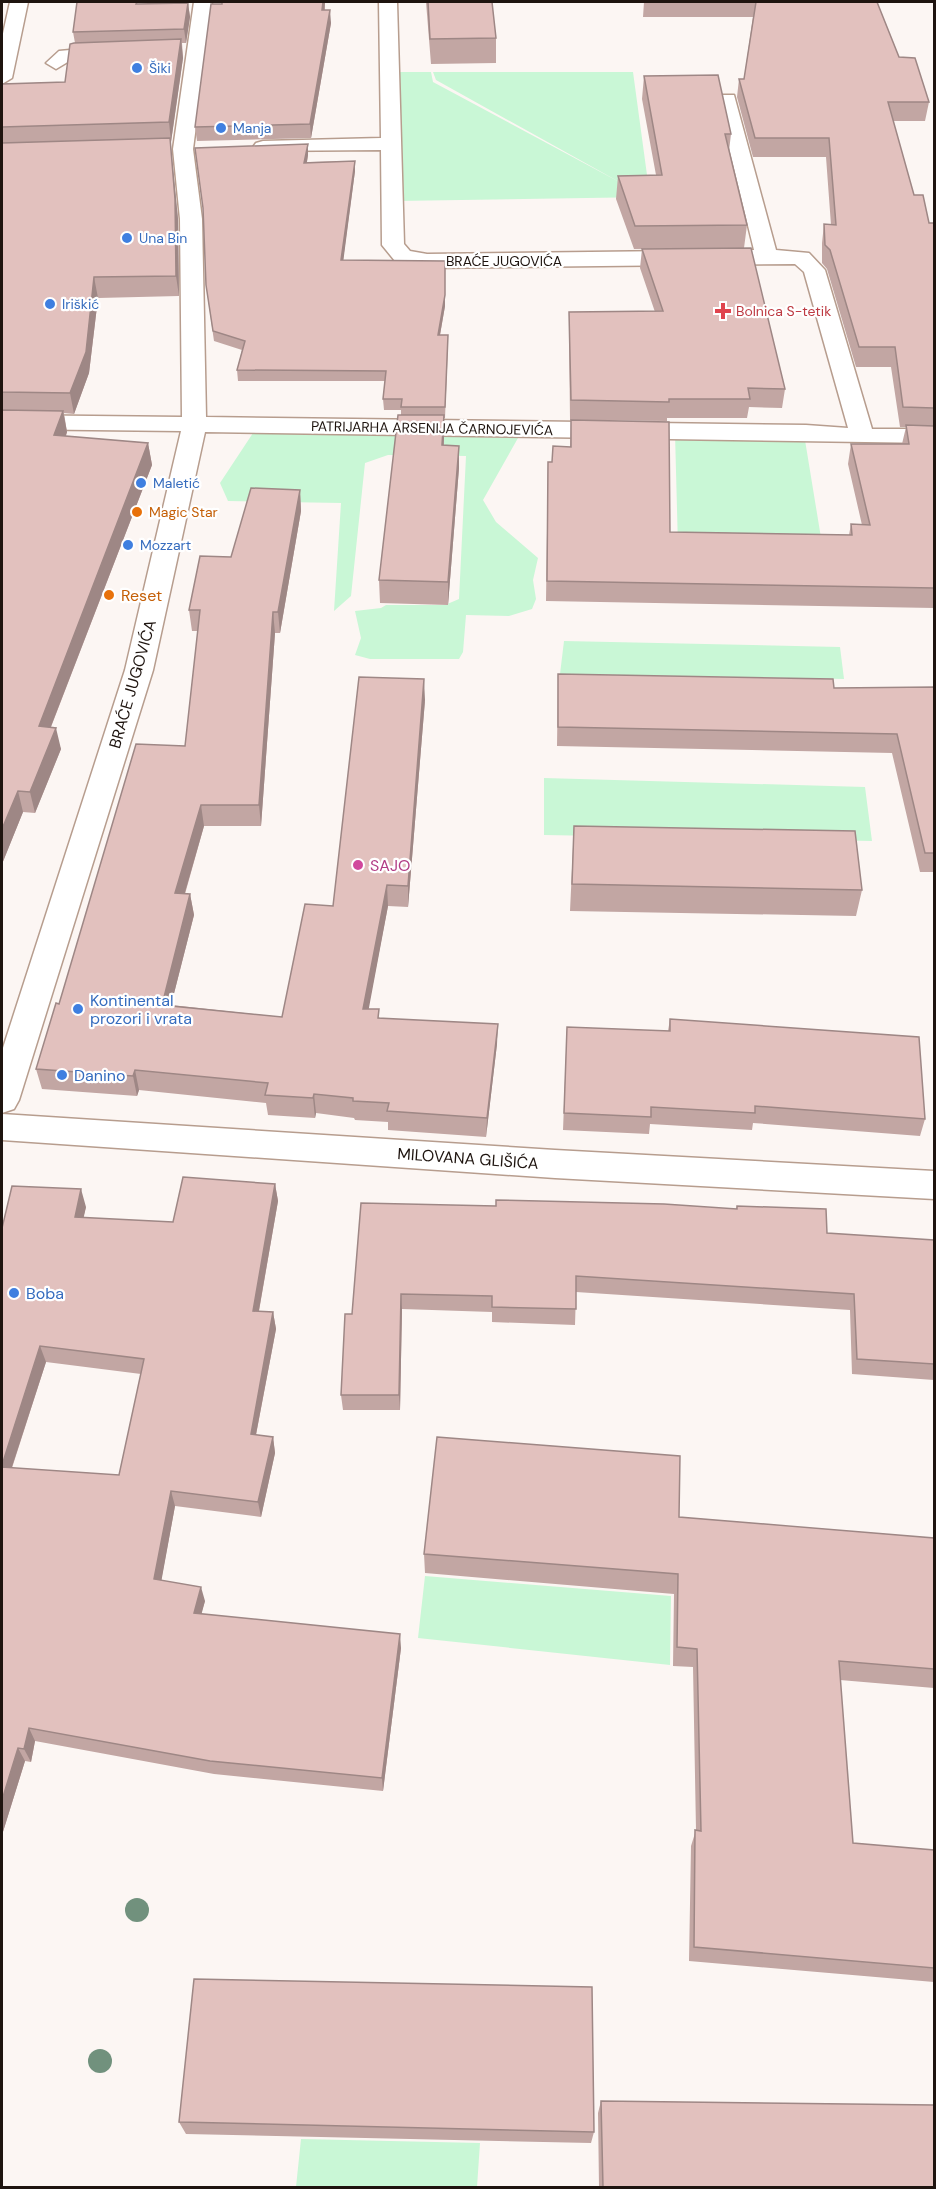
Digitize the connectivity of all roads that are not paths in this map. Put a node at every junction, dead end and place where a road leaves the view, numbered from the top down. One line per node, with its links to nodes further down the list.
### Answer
1 (19, 2): 8 (street)
2 (203, 2): 4 (street, BRAĆE JUGOVIĆA)
3 (388, 9): 10 (street)
4 (197, 50): 5 (street); 14 (street, BRAĆE JUGOVIĆA)
5 (173, 51)
6 (128, 52): 7 (street)
7 (56, 63)
8 (2, 78)
9 (727, 99): 12 (street)
10 (390, 144): 11 (street); 12 (street, BRAĆE JUGOVIĆA)
11 (248, 147)
12 (767, 256): 15 (street)
13 (2, 422): 14 (street, PATRIJARHA ARSENIJA ČARNOJEVIĆA)
14 (195, 424): 15 (street, PATRIJARHA ARSENIJA ČARNOJEVIĆA); 17 (street, BRAĆE JUGOVIĆA)
15 (864, 436): 16 (street, PATRIJARHA ARSENIJA ČARNOJEVIĆA)
16 (934, 436)
17 (2, 1100)
18 (2, 1127): 19 (street, MILOVANA GLIŠIĆA)
19 (934, 1185)

